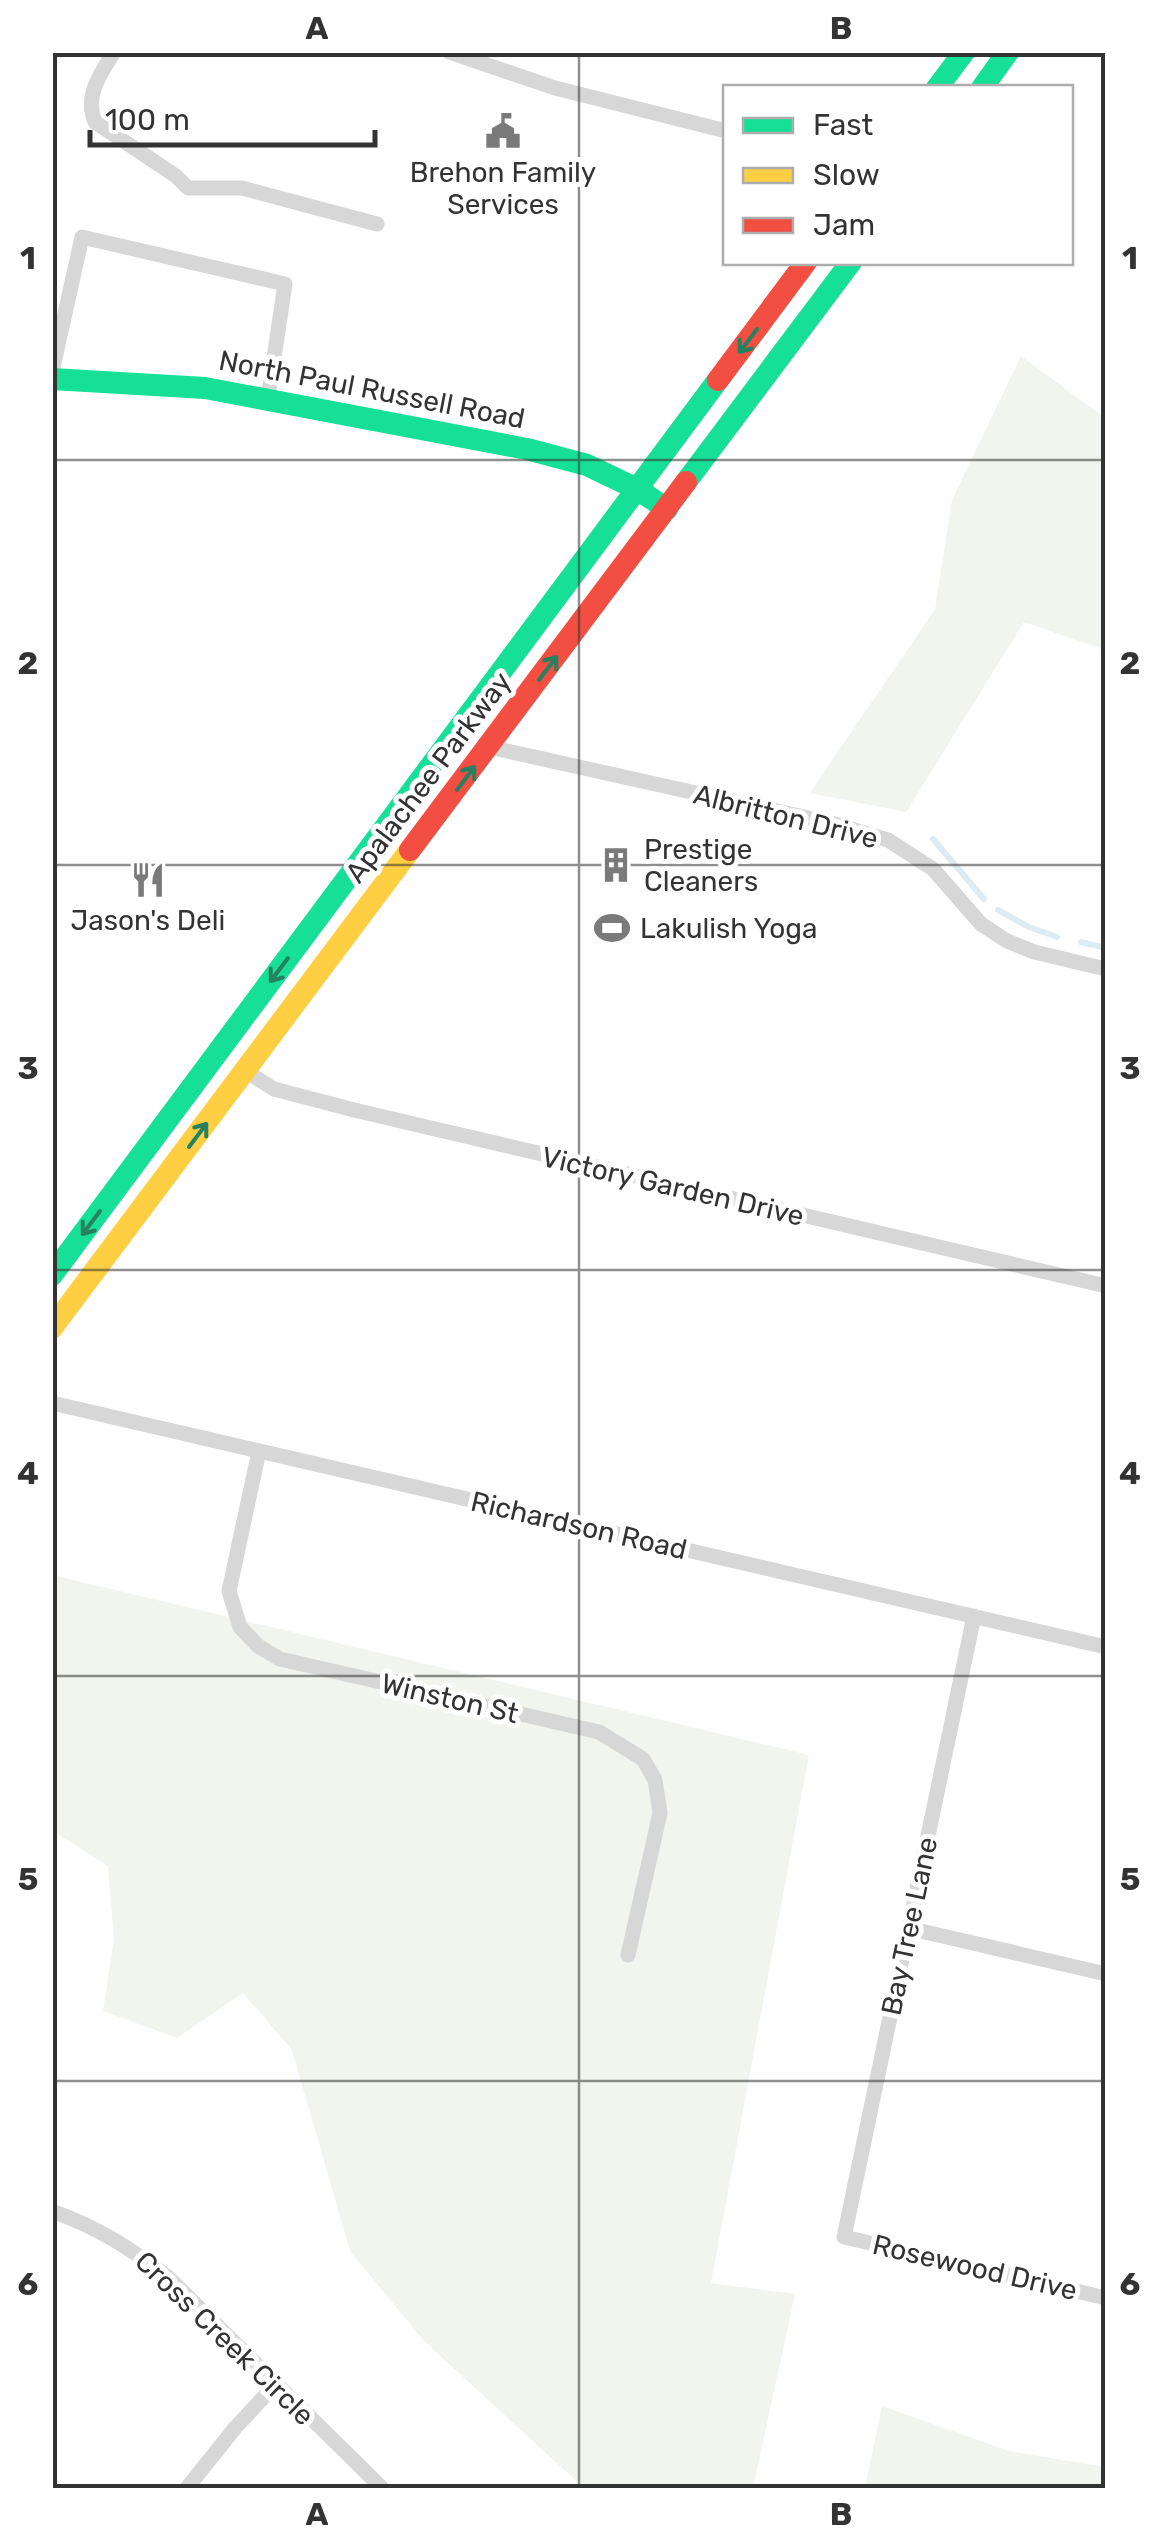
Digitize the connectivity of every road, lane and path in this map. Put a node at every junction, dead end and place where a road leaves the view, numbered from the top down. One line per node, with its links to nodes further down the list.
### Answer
1 (114, 52): 8 (street)
2 (450, 52): 7 (street)
3 (964, 52): 5 (main road)
4 (1008, 52): 6 (main road)
5 (939, 85)
6 (984, 85)
7 (723, 130)
8 (377, 224)
9 (804, 265): 13 (main road, Apalachee Parkway, one-way to 13)
10 (850, 265): 14 (main road, Apalachee Parkway)
11 (52, 375): 12 (main road, North Paul Russell Road); 12 (street)
12 (268, 398): 13 (main road, North Paul Russell Road)
13 (638, 488): 14 (main road, North Paul Russell Road); 16 (main road, Apalachee Parkway)
14 (667, 508): 15 (main road, Apalachee Parkway, one-way to 14)
15 (489, 746): 17 (main road, Apalachee Parkway, one-way to 15); 19 (street, Albritton Drive)
16 (388, 827): 17 (main road); 18 (main road); 20 (main road, Apalachee Parkway, one-way to 20)
17 (428, 827): 18 (main road, Apalachee Parkway)
18 (387, 881): 21 (main road, Apalachee Parkway)
19 (1106, 968)
20 (242, 1021): 21 (main road); 22 (main road, Apalachee Parkway, one-way to 22)
21 (247, 1072): 23 (street, Victory Garden Drive); 24 (main road, Apalachee Parkway, one-way to 21)
22 (52, 1275)
23 (1106, 1286)
24 (52, 1328)
25 (52, 1403): 26 (street, Richardson Road)
26 (259, 1451): 27 (street, Richardson Road); 30 (street, Winston St)
27 (974, 1616): 28 (street, Richardson Road); 29 (street, Bay Tree Lane)
28 (1106, 1646)
29 (908, 1928): 31 (street); 33 (street, Bay Tree Lane)
30 (628, 1955)
31 (1106, 1974)
32 (52, 2212): 35 (street, Cross Creek Circle)
33 (844, 2237): 34 (street, Rosewood Drive)
34 (1106, 2298)
35 (275, 2385): 36 (street); 37 (street, Cross Creek Circle)
36 (187, 2488)
37 (382, 2488)

